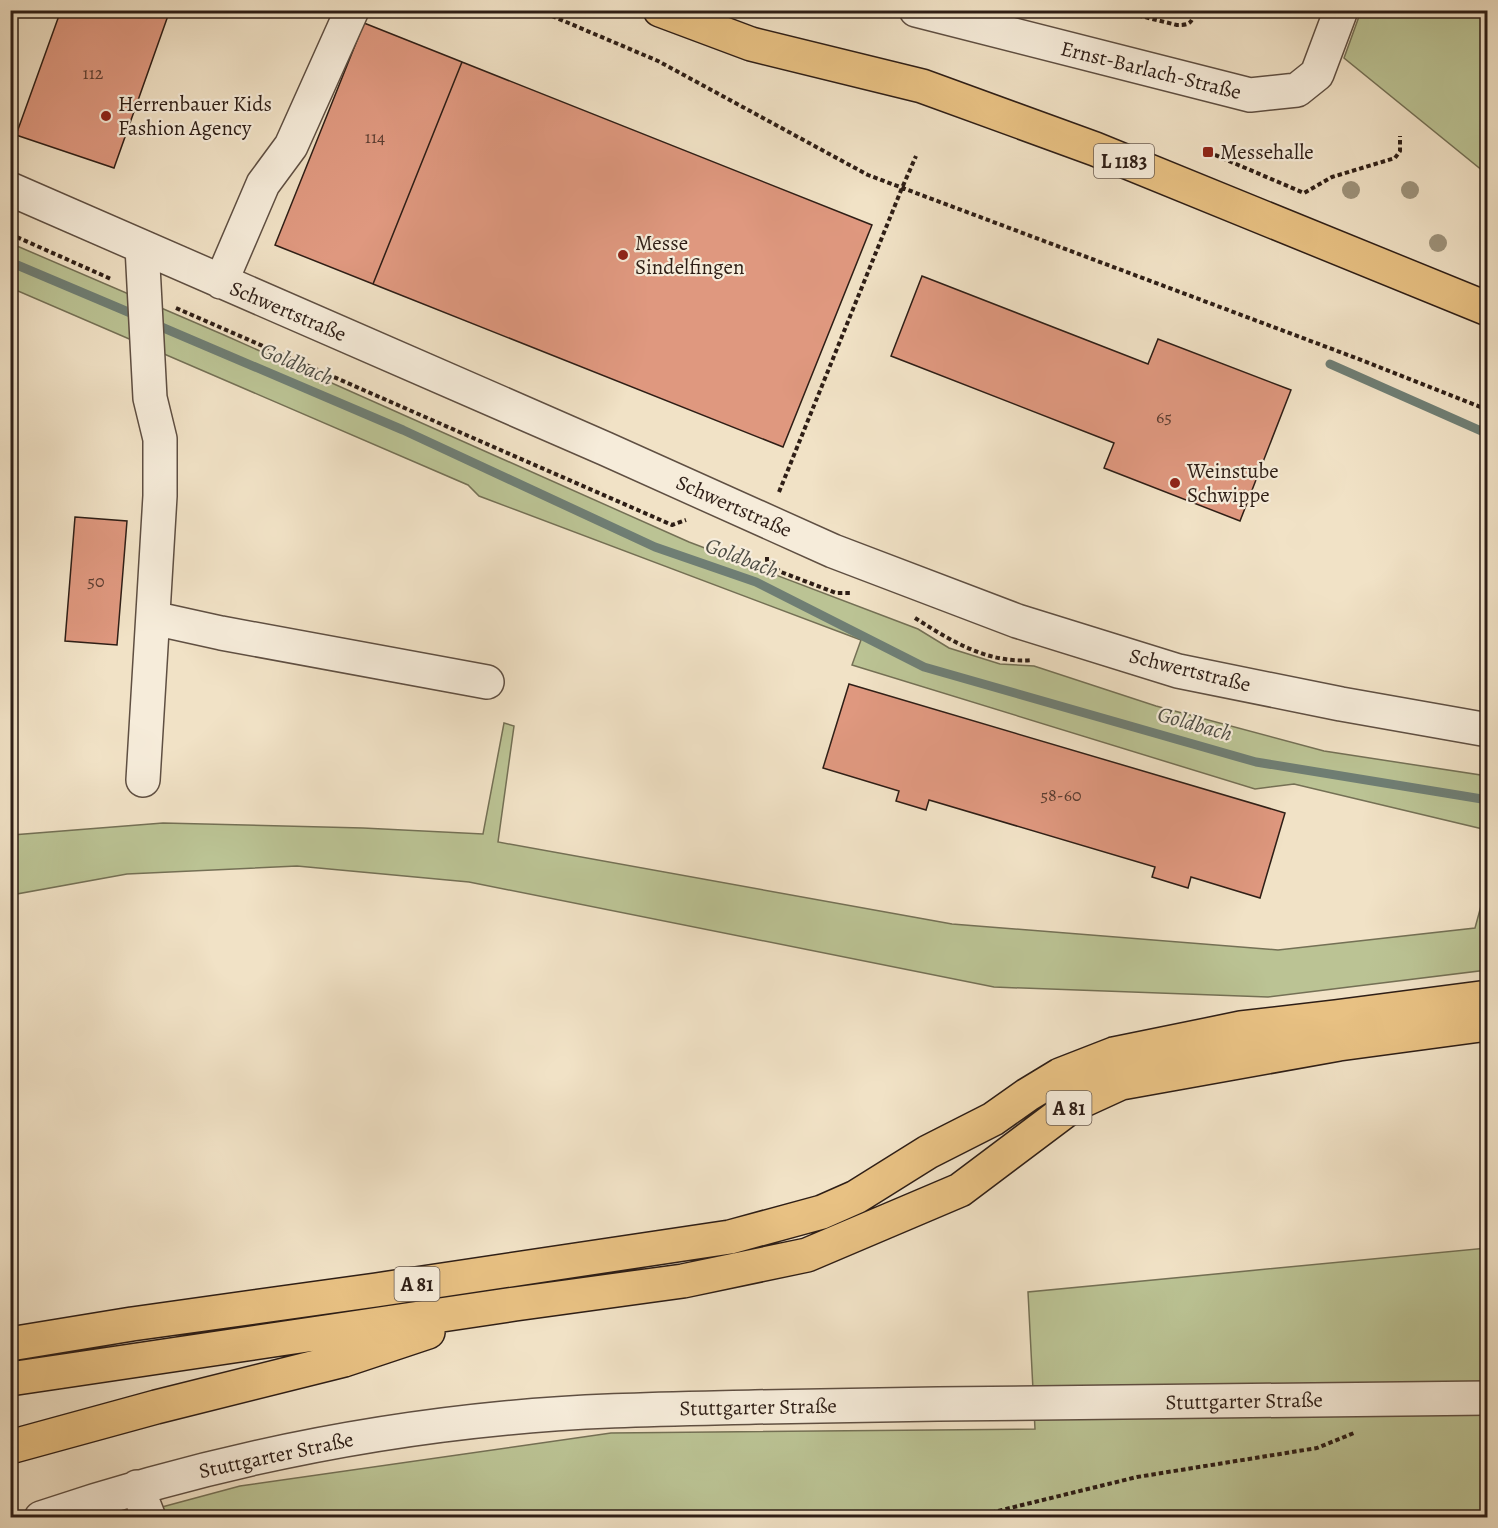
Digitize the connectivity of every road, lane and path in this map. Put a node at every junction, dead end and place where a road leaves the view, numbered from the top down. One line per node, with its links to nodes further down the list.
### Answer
1 (352, 10): 15 (street)
2 (538, 10): 11 (path)
3 (660, 10): 17 (main road, L 1183)
4 (916, 10): 7 (street, Ernst-Barlach-Straße)
5 (1116, 10): 6 (path)
6 (1196, 10)
7 (1341, 10)
8 (1400, 136): 9 (path)
9 (1208, 152)
10 (916, 156): 11 (path)
11 (902, 188): 18 (path); 20 (path)
12 (10, 189): 14 (street, Schwertstraße)
13 (10, 234): 16 (path)
14 (142, 247): 15 (street, Schwertstraße); 16 (street)
15 (221, 282): 20 (street, Schwertstraße)
16 (145, 301): 19 (path); 22 (street)
17 (1488, 309)
18 (1488, 410)
19 (691, 518)
20 (767, 536): 21 (path); 24 (street, Schwertstraße)
21 (856, 593)
22 (153, 618): 23 (street); 25 (street)
23 (487, 682)
24 (1488, 730)
25 (143, 780)
26 (1488, 997): 29 (main road, A 81)
27 (1488, 1024): 28 (main road, A 81)
28 (515, 1304): 30 (main road, A 81); 33 (main road)
29 (10, 1344)
30 (10, 1379)
31 (1488, 1398): 32 (street, Stuttgarter Straße)
32 (1375, 1399): 34 (street, Stuttgarter Straße); 37 (path)
33 (10, 1447)
34 (137, 1487): 35 (street, Stuttgarter Straße); 36 (street)
35 (41, 1518)
36 (149, 1518)
37 (969, 1518)

